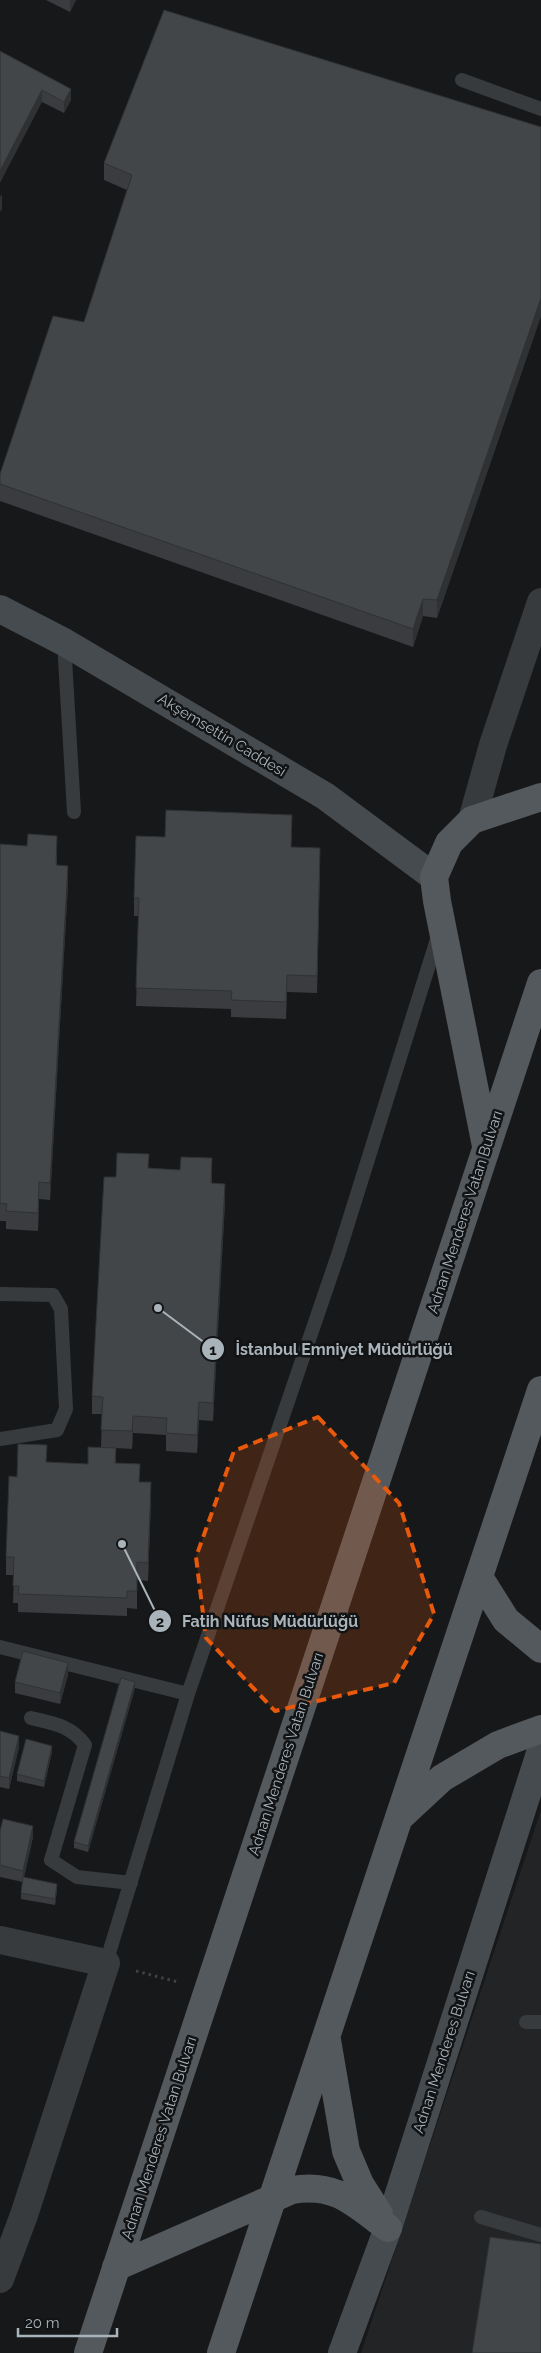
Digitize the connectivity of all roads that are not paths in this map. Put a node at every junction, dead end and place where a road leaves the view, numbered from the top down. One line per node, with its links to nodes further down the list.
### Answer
1 (462, 80): 2 (lane)
2 (541, 109)
3 (541, 602): 8 (street)
4 (0, 609): 5 (main road, Akşemsettin Caddesi)
5 (64, 642): 7 (lane); 9 (main road, Akşemsettin Caddesi)
6 (541, 797): 8 (main road)
7 (74, 812)
8 (472, 820): 9 (main road)
9 (434, 878): 10 (main road)
10 (442, 926): 12 (main road); 19 (lane)
11 (541, 984): 12 (main road, Adnan Menderes Vatan Bulvarı)
12 (486, 1148): 34 (main road, Adnan Menderes Vatan Bulvarı)
13 (0, 1294): 15 (lane)
14 (541, 1390): 16 (main road)
15 (0, 1439)
16 (479, 1577): 18 (main road); 23 (main road)
17 (0, 1647): 19 (lane)
18 (541, 1649)
19 (188, 1694): 24 (lane)
20 (31, 1718): 24 (lane)
21 (541, 1730): 23 (main road)
22 (541, 1750): 32 (main road, Adnan Menderes Bulvarı)
23 (397, 1820): 29 (main road)
24 (131, 1883): 26 (lane)
25 (0, 1940): 26 (street)
26 (106, 1963): 35 (street)
27 (526, 2022): 28 (lane)
28 (541, 2022)
29 (326, 2035): 30 (main road); 32 (main road)
30 (273, 2199): 32 (main road); 34 (main road); 37 (main road)
31 (481, 2218): 33 (lane)
32 (388, 2228): 38 (main road, Adnan Menderes Bulvarı)
33 (541, 2235)
34 (116, 2267): 36 (main road, Adnan Menderes Vatan Bulvarı)
35 (0, 2279)
36 (88, 2353)
37 (221, 2353)
38 (342, 2353)

